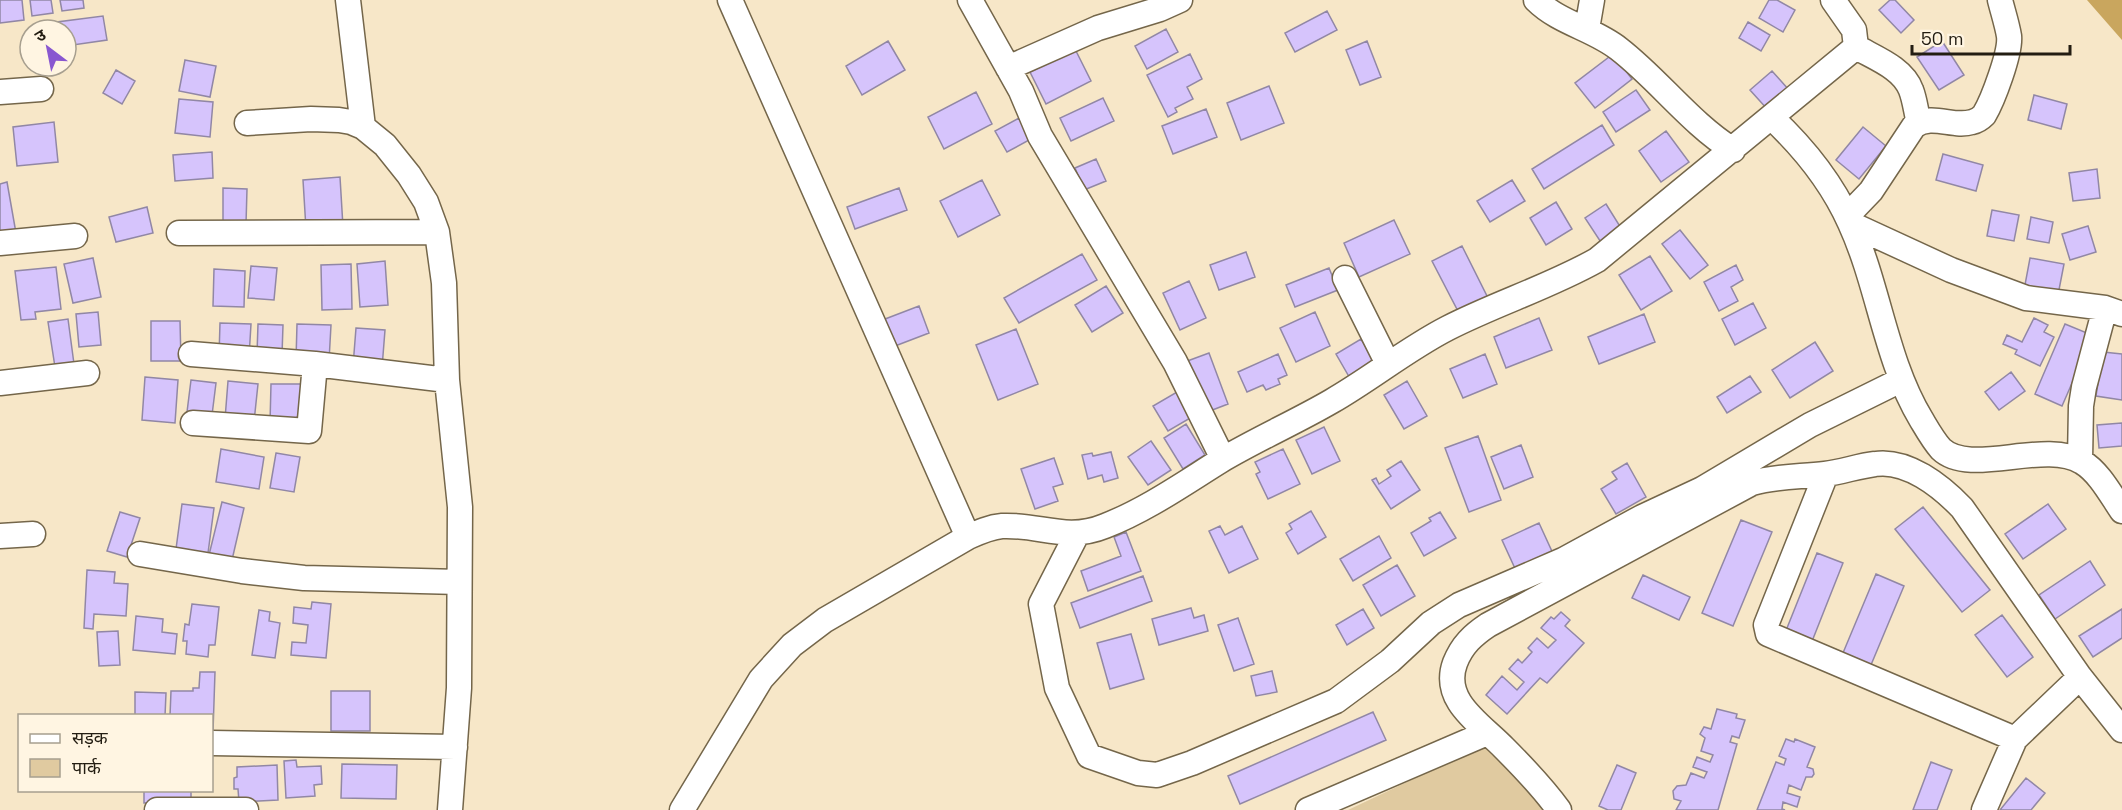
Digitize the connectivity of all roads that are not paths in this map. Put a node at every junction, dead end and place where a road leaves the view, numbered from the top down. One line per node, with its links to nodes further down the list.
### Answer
1 (348, 0): 17 (street)
2 (730, 0): 41 (street)
3 (970, 0): 11 (street)
4 (1180, 0): 11 (street)
5 (1536, 0): 9 (street)
6 (1592, 0): 9 (street)
7 (1833, 0): 10 (street)
8 (2000, 0): 16 (street)
9 (1587, 29): 18 (street)
10 (1856, 47): 14 (street); 16 (street)
11 (1008, 68): 34 (street)
12 (41, 89): 13 (street)
13 (0, 92)
14 (1772, 118): 18 (street); 19 (street)
15 (247, 123): 17 (street)
16 (1918, 123): 19 (street)
17 (363, 128): 20 (street)
18 (1733, 150): 27 (street)
19 (1849, 220): 25 (street); 31 (street)
20 (437, 232): 21 (street); 30 (street)
21 (178, 233)
22 (75, 236): 23 (street)
23 (0, 243)
24 (1346, 278): 27 (street)
25 (2114, 311): 35 (street)
26 (191, 354): 28 (street)
27 (1388, 363): 34 (street)
28 (315, 364): 30 (street); 33 (street)
29 (87, 373): 32 (street)
30 (447, 380): 43 (street)
31 (1901, 380): 35 (street); 39 (street)
32 (0, 383)
33 (193, 423)
34 (1223, 459): 39 (street)
35 (2080, 460): 37 (street)
36 (1826, 474): 44 (street); 46 (street); 47 (street)
37 (2122, 511)
38 (33, 534): 40 (street)
39 (1077, 534): 41 (street)
40 (0, 536)
41 (968, 537): 53 (street)
42 (140, 554): 43 (street)
43 (459, 582): 49 (street)
44 (2080, 677): 45 (street); 47 (street)
45 (2122, 730)
46 (1487, 733): 54 (street); 55 (street)
47 (2015, 740): 56 (street)
48 (213, 743): 49 (street)
49 (455, 747): 52 (street)
50 (157, 810): 51 (street)
51 (246, 810)
52 (450, 810)
53 (681, 810)
54 (1308, 810)
55 (1559, 810)
56 (1984, 810)

